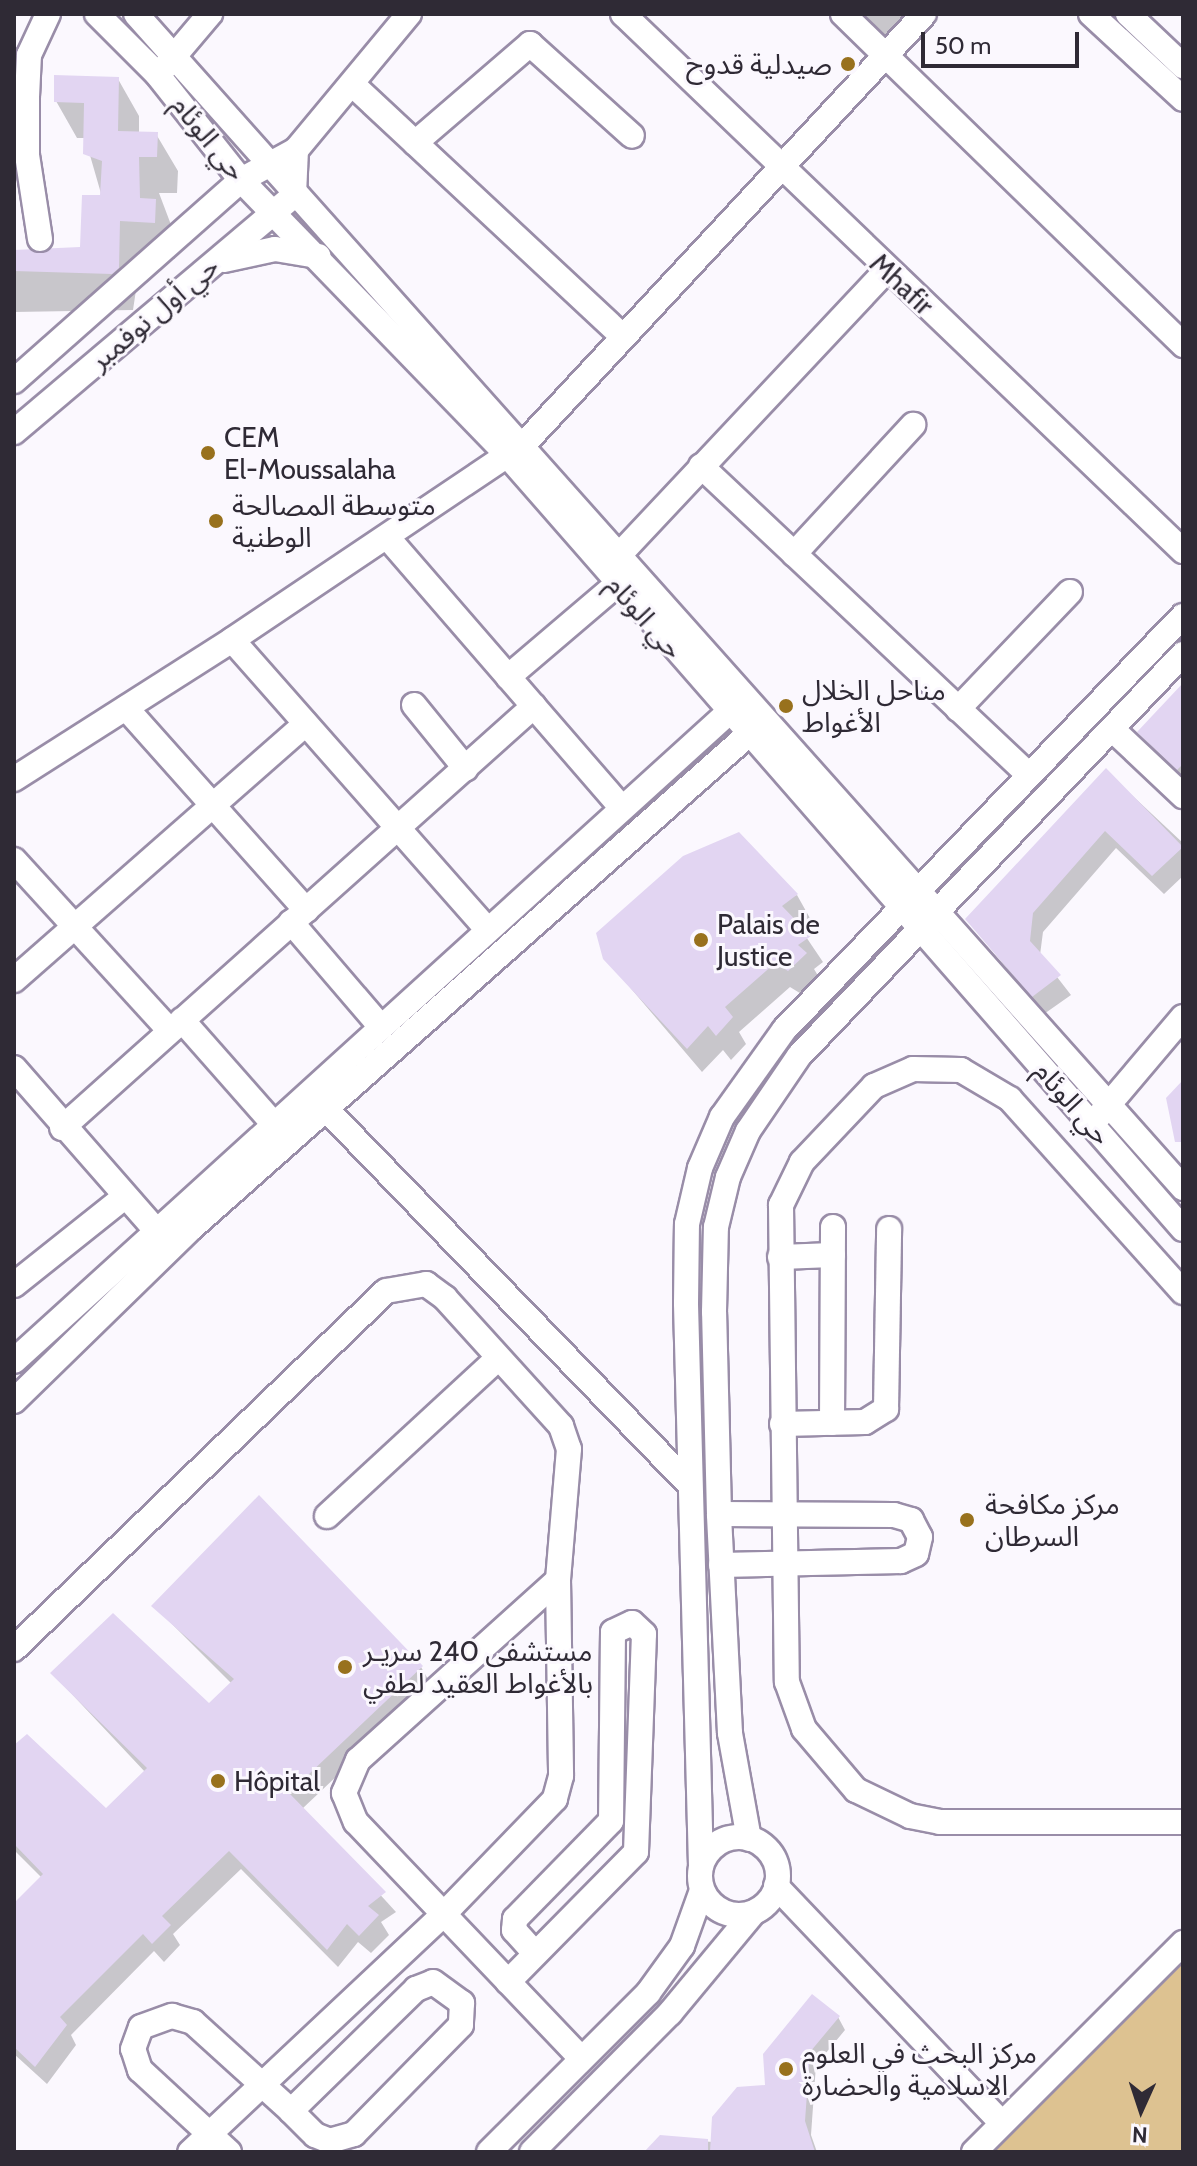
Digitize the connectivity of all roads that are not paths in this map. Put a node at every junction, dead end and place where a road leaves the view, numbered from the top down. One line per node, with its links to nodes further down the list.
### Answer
1 (48, 14): 25 (street)
2 (97, 14): 14 (street, حي الوئام)
3 (136, 14): 11 (street, حي الوئام)
4 (210, 14): 11 (street)
5 (409, 14): 15 (street)
6 (623, 14): 21 (street, Mhafir)
7 (843, 14): 12 (street)
8 (924, 14): 12 (street)
9 (1091, 14): 16 (street)
10 (1128, 14): 13 (street)
11 (176, 55): 14 (street); 20 (street, حي الوئام)
12 (883, 59): 21 (street); 30 (street)
13 (1183, 66)
14 (157, 74): 22 (street, حي الوئام)
15 (352, 84): 18 (street); 19 (street)
16 (1183, 99)
17 (632, 136): 18 (street)
18 (415, 143): 29 (street)
19 (296, 150): 20 (street, حي أول نوفمبر); 23 (street)
20 (265, 161): 22 (street, حي أول نوفمبر); 23 (street, حي الوئام)
21 (779, 168): 28 (street, Mhafir); 29 (street)
22 (241, 180): 24 (street, حي الوئام); 31 (street, حي أول نوفمبر)
23 (294, 195): 24 (street, حي أول نوفمبر); 34 (street, حي الوئام)
24 (274, 213): 26 (street, حي الوئام); 27 (street, حي أول نوفمبر)
25 (40, 239)
26 (318, 256): 27 (street); 34 (street, حي الوئام)
27 (214, 263): 33 (street, حي أول نوفمبر)
28 (887, 270): 35 (street); 37 (street, Mhafir)
29 (622, 336): 34 (street)
30 (1183, 345)
31 (14, 381)
32 (913, 425): 39 (street)
33 (14, 432)
34 (516, 450): 36 (street); 38 (street, حي الوئام); 40 (street, حي الوئام)
35 (701, 466): 38 (street); 39 (street)
36 (388, 538): 43 (street); 45 (street)
37 (1183, 551)
38 (622, 552): 47 (street, حي الوئام)
39 (794, 554): 50 (street)
40 (616, 585): 45 (street); 47 (street, حي الوئام)
41 (1070, 592): 50 (street)
42 (1183, 616): 55 (street)
43 (232, 640): 49 (street); 51 (street)
44 (1183, 654): 53 (street)
45 (508, 677): 48 (street)
46 (414, 705): 54 (street)
47 (738, 705): 52 (street, حي الوئام); 58 (street)
48 (534, 706): 54 (street); 58 (street)
49 (126, 708): 56 (street); 59 (street)
50 (958, 709): 55 (street)
51 (305, 724): 59 (street); 60 (street)
52 (757, 727): 62 (street, حي الوئام); 73 (street)
53 (1112, 729): 57 (street); 64 (street)
54 (466, 769): 60 (street)
55 (1027, 773): 62 (street)
56 (14, 779)
57 (1183, 796)
58 (620, 806): 66 (street)
59 (212, 808): 63 (street); 65 (street)
60 (399, 830): 63 (street); 66 (street)
61 (14, 860): 65 (street)
62 (910, 900): 64 (street, حي الوئام); 93 (street)
63 (298, 916): 69 (street); 70 (street)
64 (929, 922): 72 (street, حي الوئام); 75 (street, حي الوئام); 94 (street)
65 (74, 928): 67 (street); 69 (street)
66 (487, 929): 70 (street)
67 (14, 980)
68 (1183, 1017): 72 (street)
69 (176, 1026): 74 (street); 76 (street)
70 (380, 1026): 74 (street)
71 (14, 1068): 76 (street)
72 (1109, 1106): 75 (street); 77 (street, حي الوئام)
73 (326, 1109): 83 (street); 93 (street)
74 (272, 1122): 80 (street)
75 (1092, 1124): 82 (street, حي الوئام)
76 (62, 1128): 78 (street)
77 (1183, 1188)
78 (123, 1198): 80 (street); 86 (street)
79 (833, 1227): 84 (street)
80 (153, 1228): 83 (street); 89 (street)
81 (889, 1229): 91 (street)
82 (1183, 1229)
83 (172, 1247): 90 (street)
84 (833, 1255): 85 (street); 91 (street)
85 (780, 1257): 87 (street); 92 (street)
86 (14, 1285)
87 (1183, 1292)
88 (498, 1358): 96 (street); 99 (street); 100 (street)
89 (14, 1361)
90 (14, 1401)
91 (832, 1423): 92 (street)
92 (782, 1424): 95 (street)
93 (689, 1484): 103 (street)
94 (719, 1514): 95 (street); 98 (street)
95 (786, 1515): 97 (street); 97 (street)
96 (327, 1516)
97 (784, 1562): 98 (street); 101 (street)
98 (721, 1565): 102 (street)
99 (558, 1580): 105 (street); 105 (street)
100 (19, 1635)
101 (1183, 1822)
102 (749, 1839): 103 (street); 104 (street)
103 (702, 1878): 106 (street); 110 (street)
104 (776, 1886): 106 (street); 113 (street)
105 (446, 1912): 109 (street); 111 (street)
106 (753, 1913): 118 (street)
107 (1183, 1943): 113 (street)
108 (533, 1951): 108 (street); 109 (street)
109 (508, 1982): 110 (street)
110 (581, 2058): 117 (street)
111 (263, 2083): 112 (street); 114 (street); 114 (street)
112 (291, 2111): 112 (street)
113 (1002, 2123): 119 (street)
114 (210, 2133): 115 (street); 116 (street)
115 (190, 2152)
116 (229, 2152)
117 (489, 2152)
118 (532, 2152)
119 (974, 2152)

